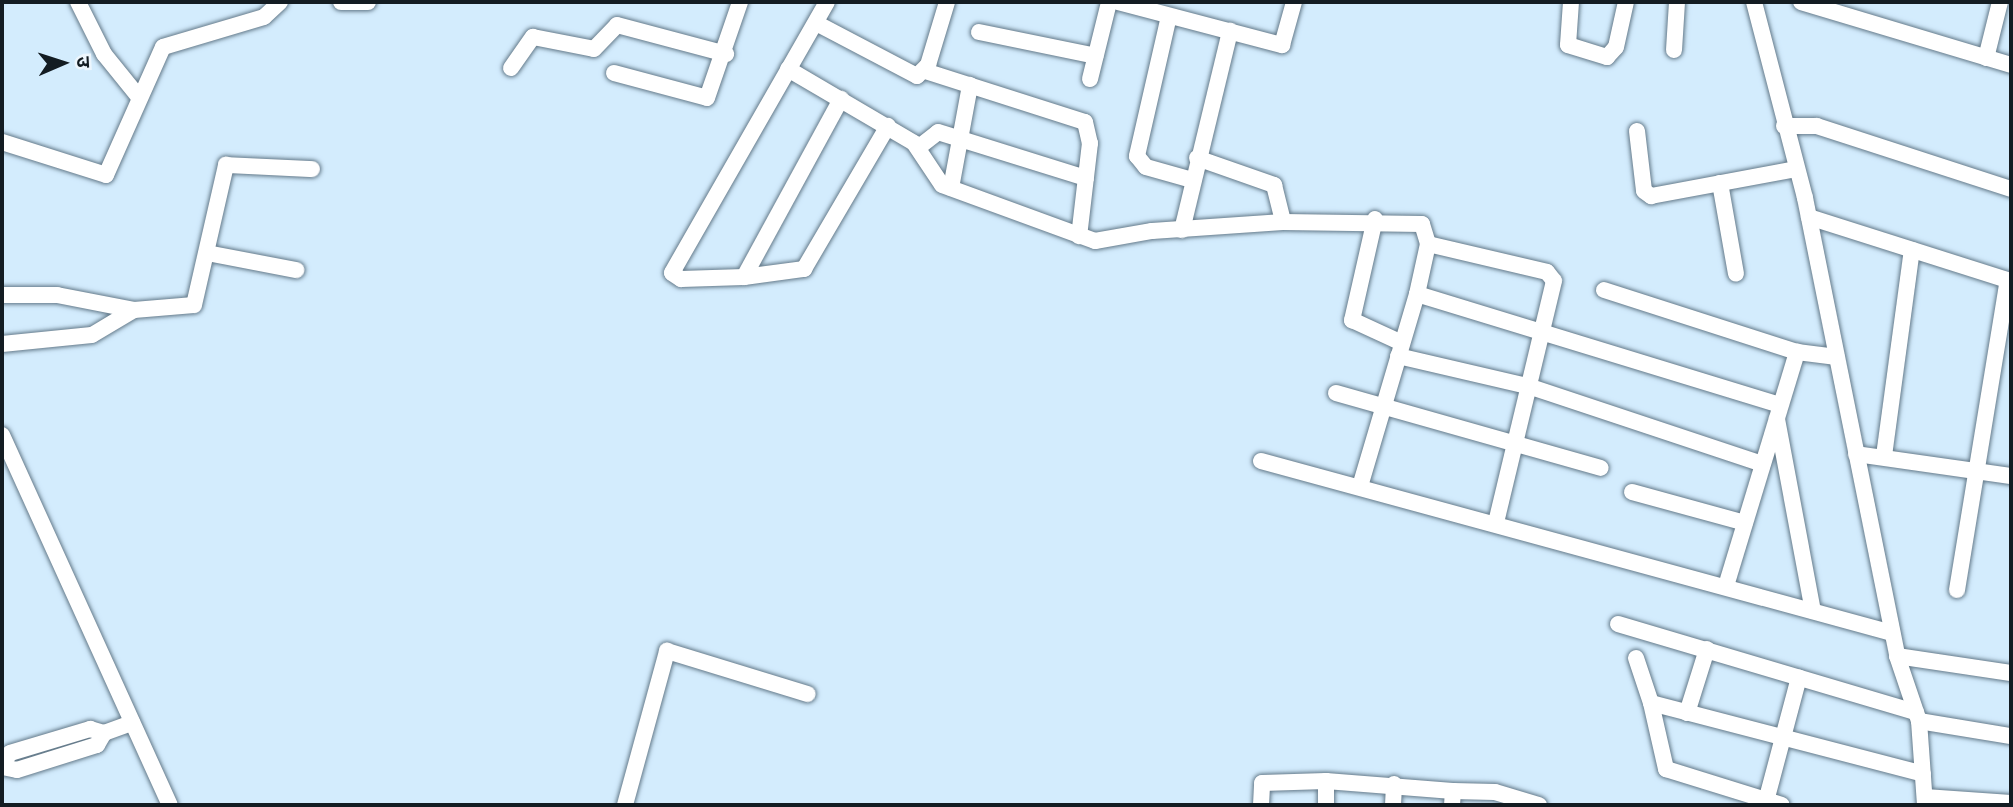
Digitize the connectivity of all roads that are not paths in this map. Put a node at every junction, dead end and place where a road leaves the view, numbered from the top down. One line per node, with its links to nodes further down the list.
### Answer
1 (78, 2): 32 (street)
2 (280, 2): 32 (street)
3 (341, 2): 4 (street)
4 (368, 2)
5 (740, 2): 22 (street)
6 (827, 2): 18 (street)
7 (947, 2): 28 (street)
8 (1109, 2): 23 (street)
9 (1118, 2): 17 (street)
10 (1294, 2): 19 (street)
11 (1571, 2): 12 (street)
12 (1626, 2)
13 (1677, 2): 21 (street)
14 (1754, 2): 34 (street)
15 (1801, 2): 24 (street)
16 (2000, 2): 24 (street)
17 (1170, 16): 19 (street); 44 (street)
18 (816, 23): 27 (street); 28 (street)
19 (1230, 31): 40 (street)
20 (979, 32): 23 (street)
21 (1674, 50)
22 (726, 54): 26 (street); 29 (street)
23 (1096, 56): 30 (street)
24 (1986, 58): 25 (street)
25 (2011, 65)
26 (511, 68)
27 (788, 69): 33 (street); 58 (street)
28 (925, 71): 31 (street)
29 (614, 74)
30 (1090, 79)
31 (970, 85): 37 (street); 43 (street)
32 (138, 96): 38 (street)
33 (841, 99): 35 (street); 58 (street)
34 (1784, 126): 42 (street); 47 (street)
35 (888, 127): 39 (street); 58 (street)
36 (1637, 131): 45 (street)
37 (959, 138): 39 (street); 43 (street); 46 (street)
38 (2, 142)
39 (919, 147): 46 (street)
40 (1197, 158): 44 (street); 50 (street)
41 (312, 169): 55 (street)
42 (1796, 169): 45 (street); 48 (street)
43 (1086, 178): 52 (street)
44 (1192, 180): 51 (street)
45 (1720, 183): 57 (street)
46 (951, 188): 52 (street)
47 (2011, 189)
48 (1809, 217): 54 (street); 68 (street)
49 (1375, 219): 50 (street); 53 (street); 66 (street)
50 (1283, 222): 51 (street)
51 (1182, 230): 52 (street)
52 (1079, 236)
53 (1428, 244): 61 (street); 64 (street)
54 (1912, 250): 59 (street); 76 (street)
55 (206, 253): 56 (street); 63 (street)
56 (296, 270)
57 (1736, 274)
58 (744, 277)
59 (2010, 280): 80 (street)
60 (1604, 290): 67 (street)
61 (1417, 294): 64 (street); 66 (street)
62 (2, 295): 63 (street)
63 (134, 310): 65 (street)
64 (1545, 333): 69 (street); 72 (street)
65 (2, 344)
66 (1400, 350): 69 (street); 71 (street)
67 (1797, 352): 68 (street); 72 (street)
68 (1838, 357): 75 (street)
69 (1531, 387): 74 (street); 78 (street)
70 (1336, 393): 71 (street)
71 (1383, 409): 74 (street); 82 (street)
72 (1779, 411): 78 (street); 88 (street)
73 (2, 435): 100 (street)
74 (1518, 444): 79 (street); 84 (street)
75 (1856, 454): 76 (street); 90 (street)
76 (1884, 456): 80 (street)
77 (1261, 461): 82 (street)
78 (1763, 464): 85 (street)
79 (1601, 468)
80 (1980, 470): 81 (street); 87 (street)
81 (2011, 476)
82 (1360, 487): 84 (street)
83 (1632, 492): 85 (street)
84 (1496, 523): 86 (street)
85 (1745, 523): 86 (street)
86 (1726, 586): 88 (street)
87 (1958, 590)
88 (1813, 611): 90 (street)
89 (1618, 624): 91 (street)
90 (1892, 633): 92 (street)
91 (1707, 649): 95 (street); 98 (street)
92 (1897, 656): 94 (street); 99 (street)
93 (1636, 658): 97 (street)
94 (2011, 673)
95 (1799, 677): 99 (street); 102 (street)
96 (808, 694): 112 (street)
97 (1651, 703): 98 (street); 109 (street)
98 (1687, 713): 102 (street)
99 (1917, 716): 101 (street); 104 (street)
100 (132, 723): 103 (street); 111 (street)
101 (2011, 736)
102 (1782, 739): 104 (street); 109 (street)
103 (2, 766)
104 (1923, 774): 108 (street)
105 (1326, 781): 106 (street); 113 (street); 114 (street)
106 (1394, 784): 107 (street); 115 (street)
107 (1453, 798): 116 (street)
108 (1925, 801): 110 (street)
109 (1766, 802): 117 (street)
110 (2011, 803)
111 (170, 805)
112 (625, 805)
113 (1261, 805)
114 (1325, 805)
115 (1393, 805)
116 (1535, 805)
117 (1782, 805)

